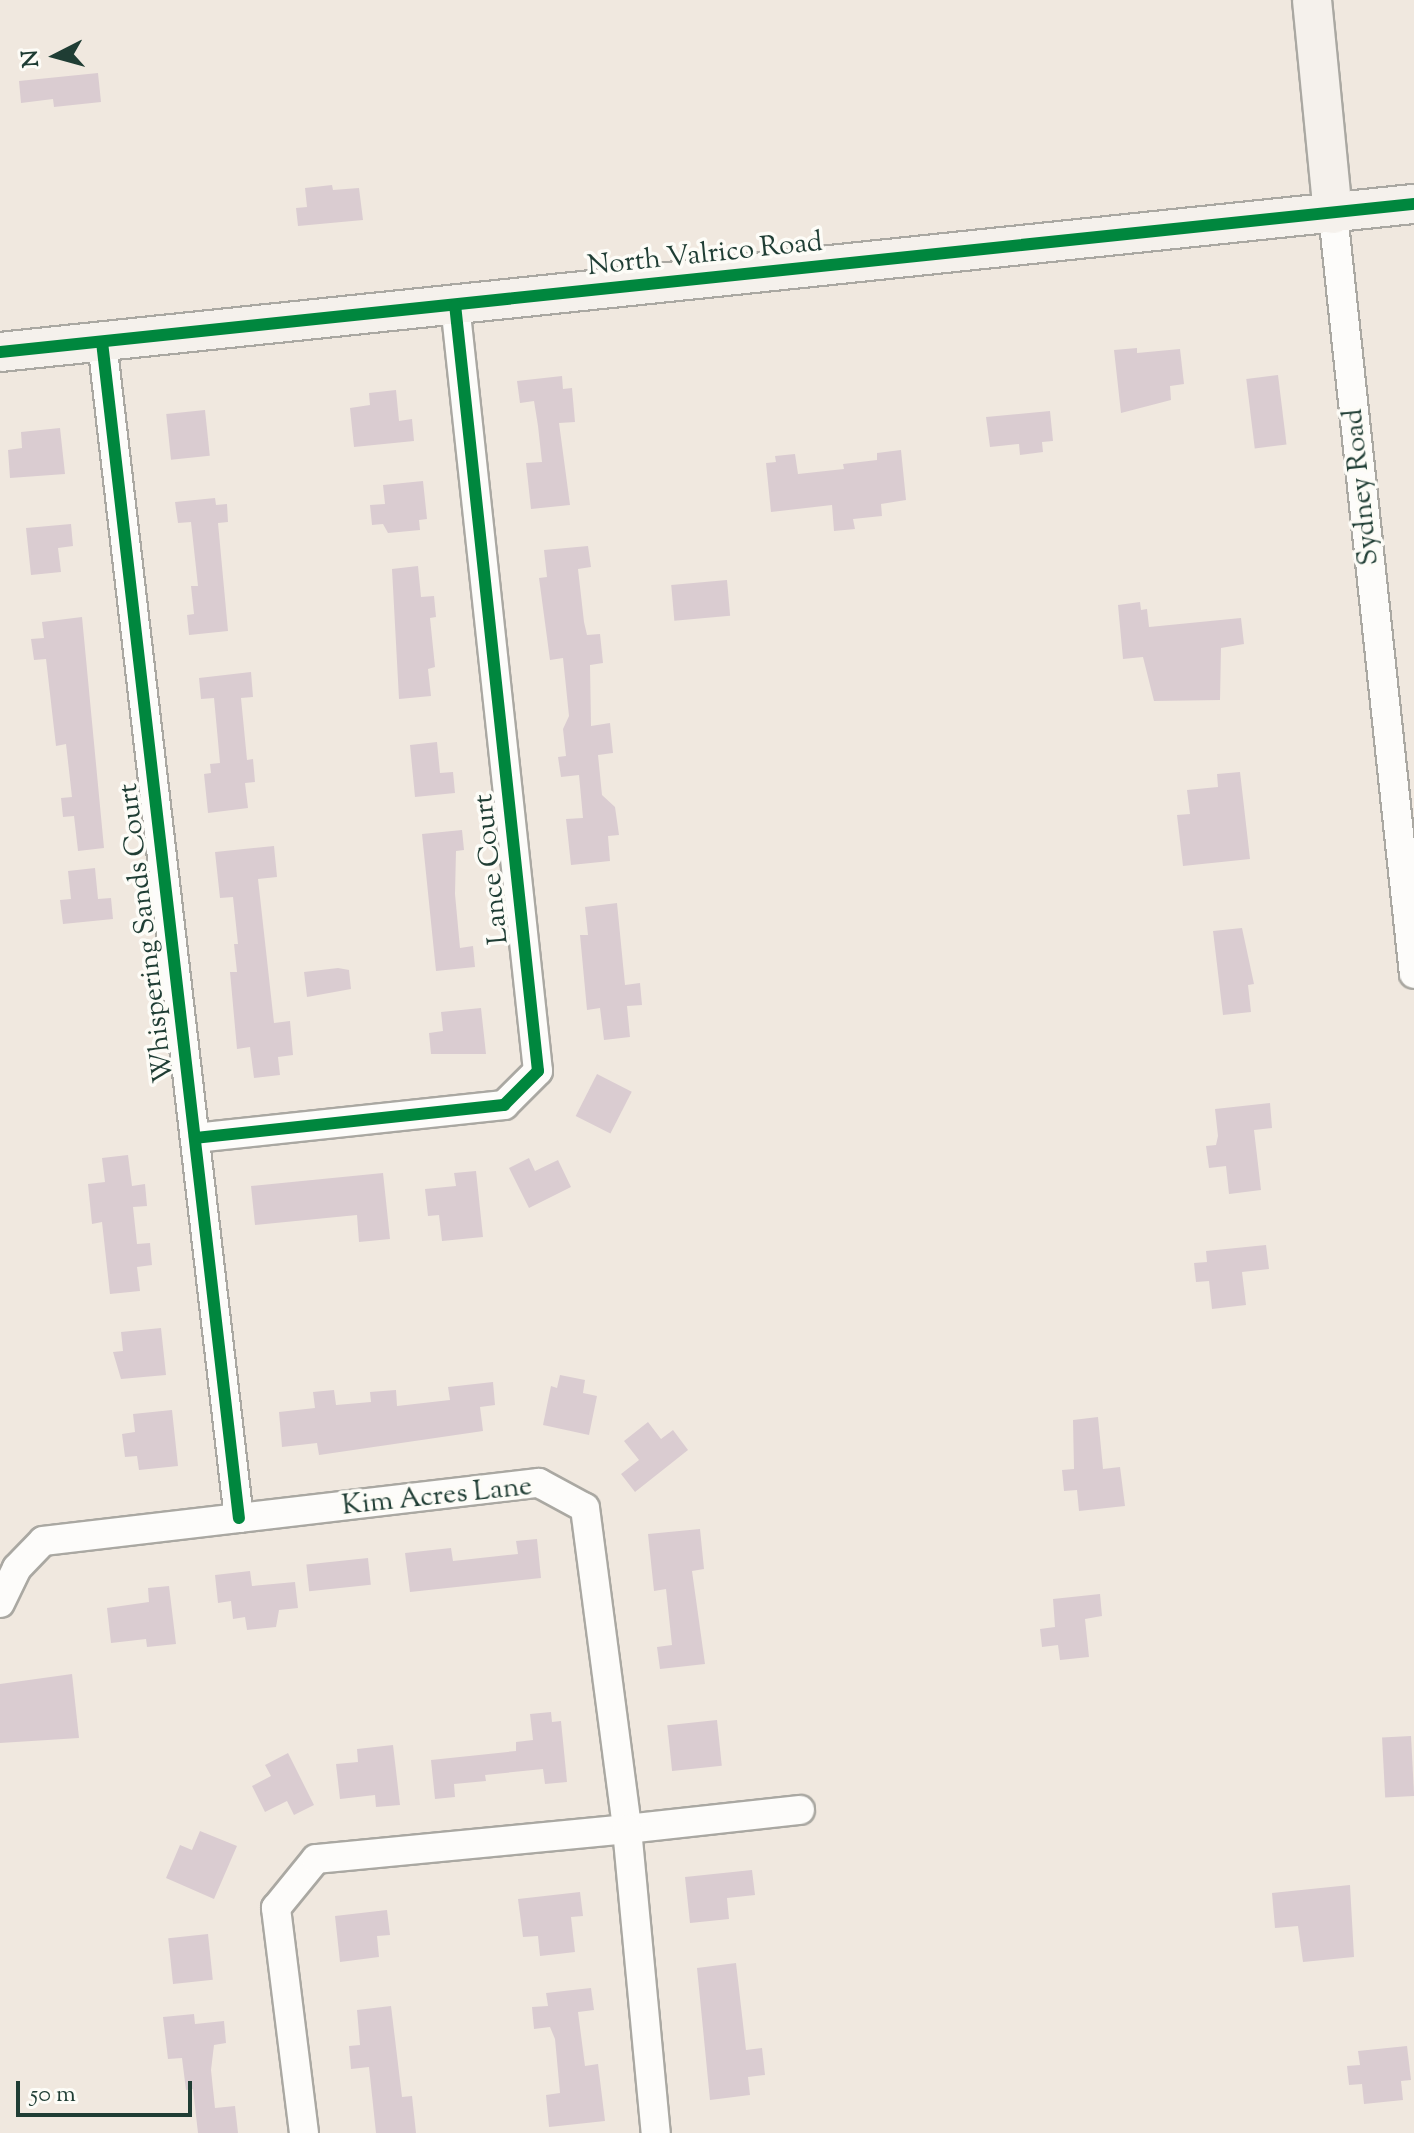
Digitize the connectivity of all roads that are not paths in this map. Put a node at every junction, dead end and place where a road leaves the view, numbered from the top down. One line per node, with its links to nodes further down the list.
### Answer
1 (1312, 0): 3 (street, Sydney Road)
2 (1414, 204): 3 (street, North Valrico Road)
3 (1333, 214): 4 (street, North Valrico Road); 7 (street, Sydney Road)
4 (455, 305): 5 (street, North Valrico Road); 8 (street, Lance Court)
5 (102, 342): 6 (street, North Valrico Road); 8 (street, Whispering Sands Court)
6 (0, 352)
7 (1414, 974)
8 (195, 1138): 9 (street, Whispering Sands Court)
9 (239, 1518): 10 (street, Kim Acres Lane); 12 (street, Kim Acres Lane)
10 (0, 1603)
11 (800, 1810): 12 (street)
12 (627, 1829): 13 (street); 14 (street, Kim Acres Lane)
13 (304, 2133)
14 (656, 2133)

